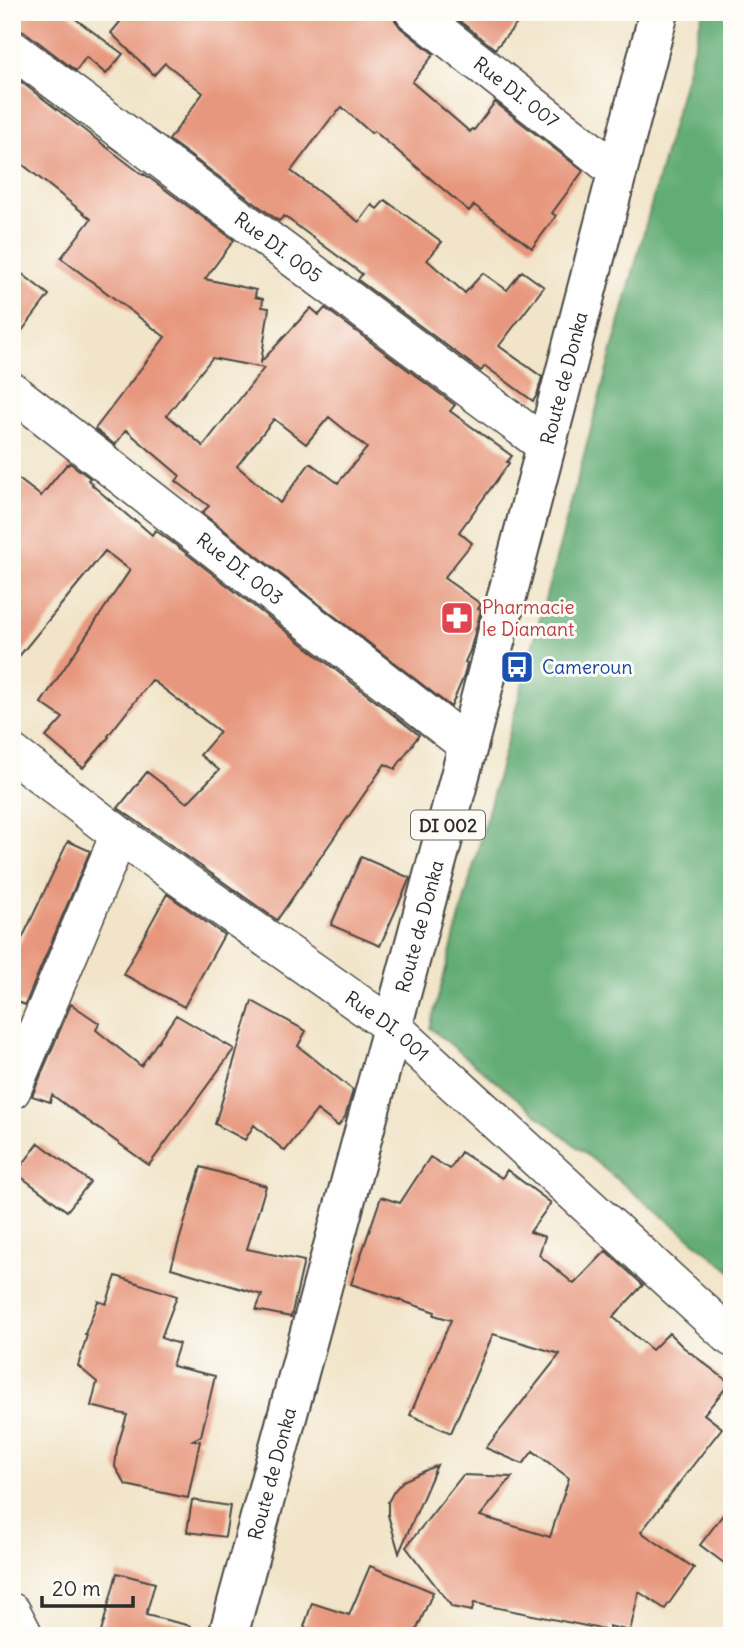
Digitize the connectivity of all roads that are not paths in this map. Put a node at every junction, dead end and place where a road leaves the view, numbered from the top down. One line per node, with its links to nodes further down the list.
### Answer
1 (414, 12): 4 (street, Rue DI. 007)
2 (659, 12): 4 (main road, Route de Donka / DI 002)
3 (12, 49): 6 (street, Rue DI. 005)
4 (618, 172): 6 (main road, Route de Donka / DI 002)
5 (12, 391): 7 (street, Rue DI. 003)
6 (546, 446): 7 (main road, Route de Donka / DI 002)
7 (468, 746): 10 (main road, Route de Donka / DI 002)
8 (12, 753): 9 (street, Rue DI. 001)
9 (119, 835): 10 (street, Rue DI. 001); 11 (street)
10 (394, 1028): 12 (street, Rue DI. 001); 13 (main road, Route de Donka / DI 002)
11 (12, 1090)
12 (732, 1338)
13 (228, 1636)

